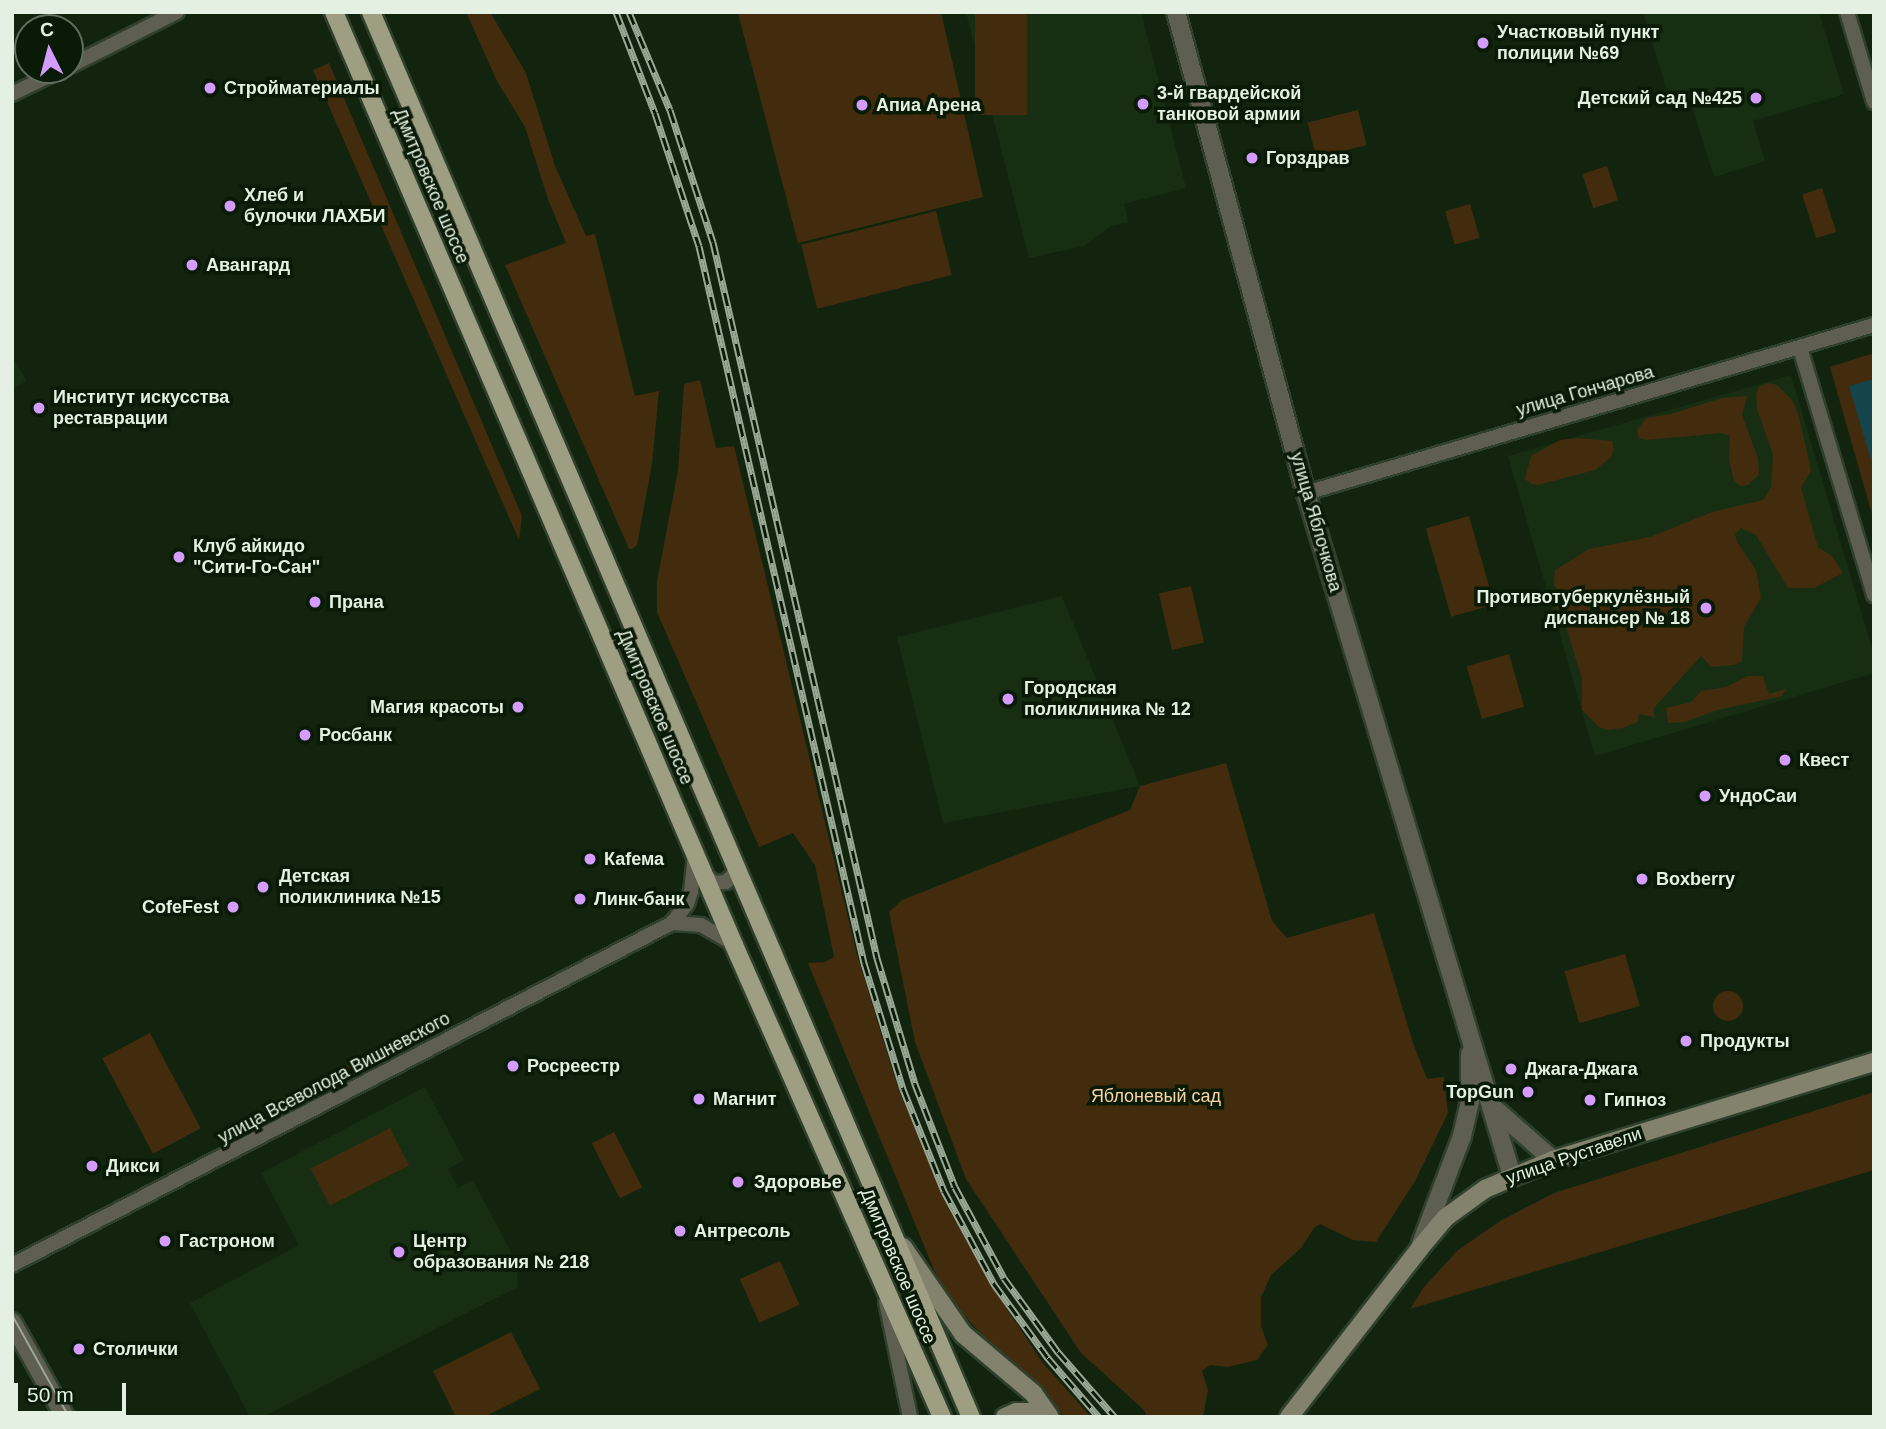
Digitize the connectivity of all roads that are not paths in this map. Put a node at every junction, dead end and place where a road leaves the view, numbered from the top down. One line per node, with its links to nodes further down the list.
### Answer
1 (177, 12): 6 (street)
2 (334, 12): 14 (main road, Дмитровское шоссе)
3 (371, 12): 15 (main road, Дмитровское шоссе)
4 (1176, 12): 12 (street, улица Яблочкова)
5 (1847, 12): 9 (street)
6 (84, 59)
7 (32, 84): 8 (street)
8 (12, 94)
9 (1874, 102)
10 (1874, 325): 11 (street, улица Гончарова)
11 (1800, 348): 12 (street, улица Гончарова); 13 (street)
12 (1306, 493): 19 (street, улица Яблочкова)
13 (1874, 595)
14 (695, 854): 16 (main road, Дмитровское шоссе); 17 (street)
15 (734, 860): 16 (street); 24 (main road, Дмитровское шоссе)
16 (704, 873): 18 (main road, Дмитровское шоссе)
17 (672, 923): 18 (street); 26 (street, улица Всеволода Вишневского)
18 (734, 945): 27 (main road, Дмитровское шоссе)
19 (1468, 1029): 21 (street); 25 (street)
20 (1874, 1062): 22 (main road, улица Руставели)
21 (1493, 1106): 22 (street); 23 (street)
22 (1553, 1160): 23 (main road, улица Руставели)
23 (1512, 1176): 25 (main road, улица Руставели)
24 (896, 1236): 32 (main road, Дмитровское шоссе); 35 (main road)
25 (1420, 1248): 36 (main road, улица Руставели)
26 (12, 1265)
27 (883, 1284): 30 (street); 31 (main road, Дмитровское шоссе)
28 (12, 1322): 29 (street)
29 (65, 1417)
30 (909, 1417)
31 (942, 1417)
32 (971, 1417)
33 (1005, 1417): 34 (main road)
34 (1040, 1417)
35 (1051, 1417)
36 (1289, 1417)

